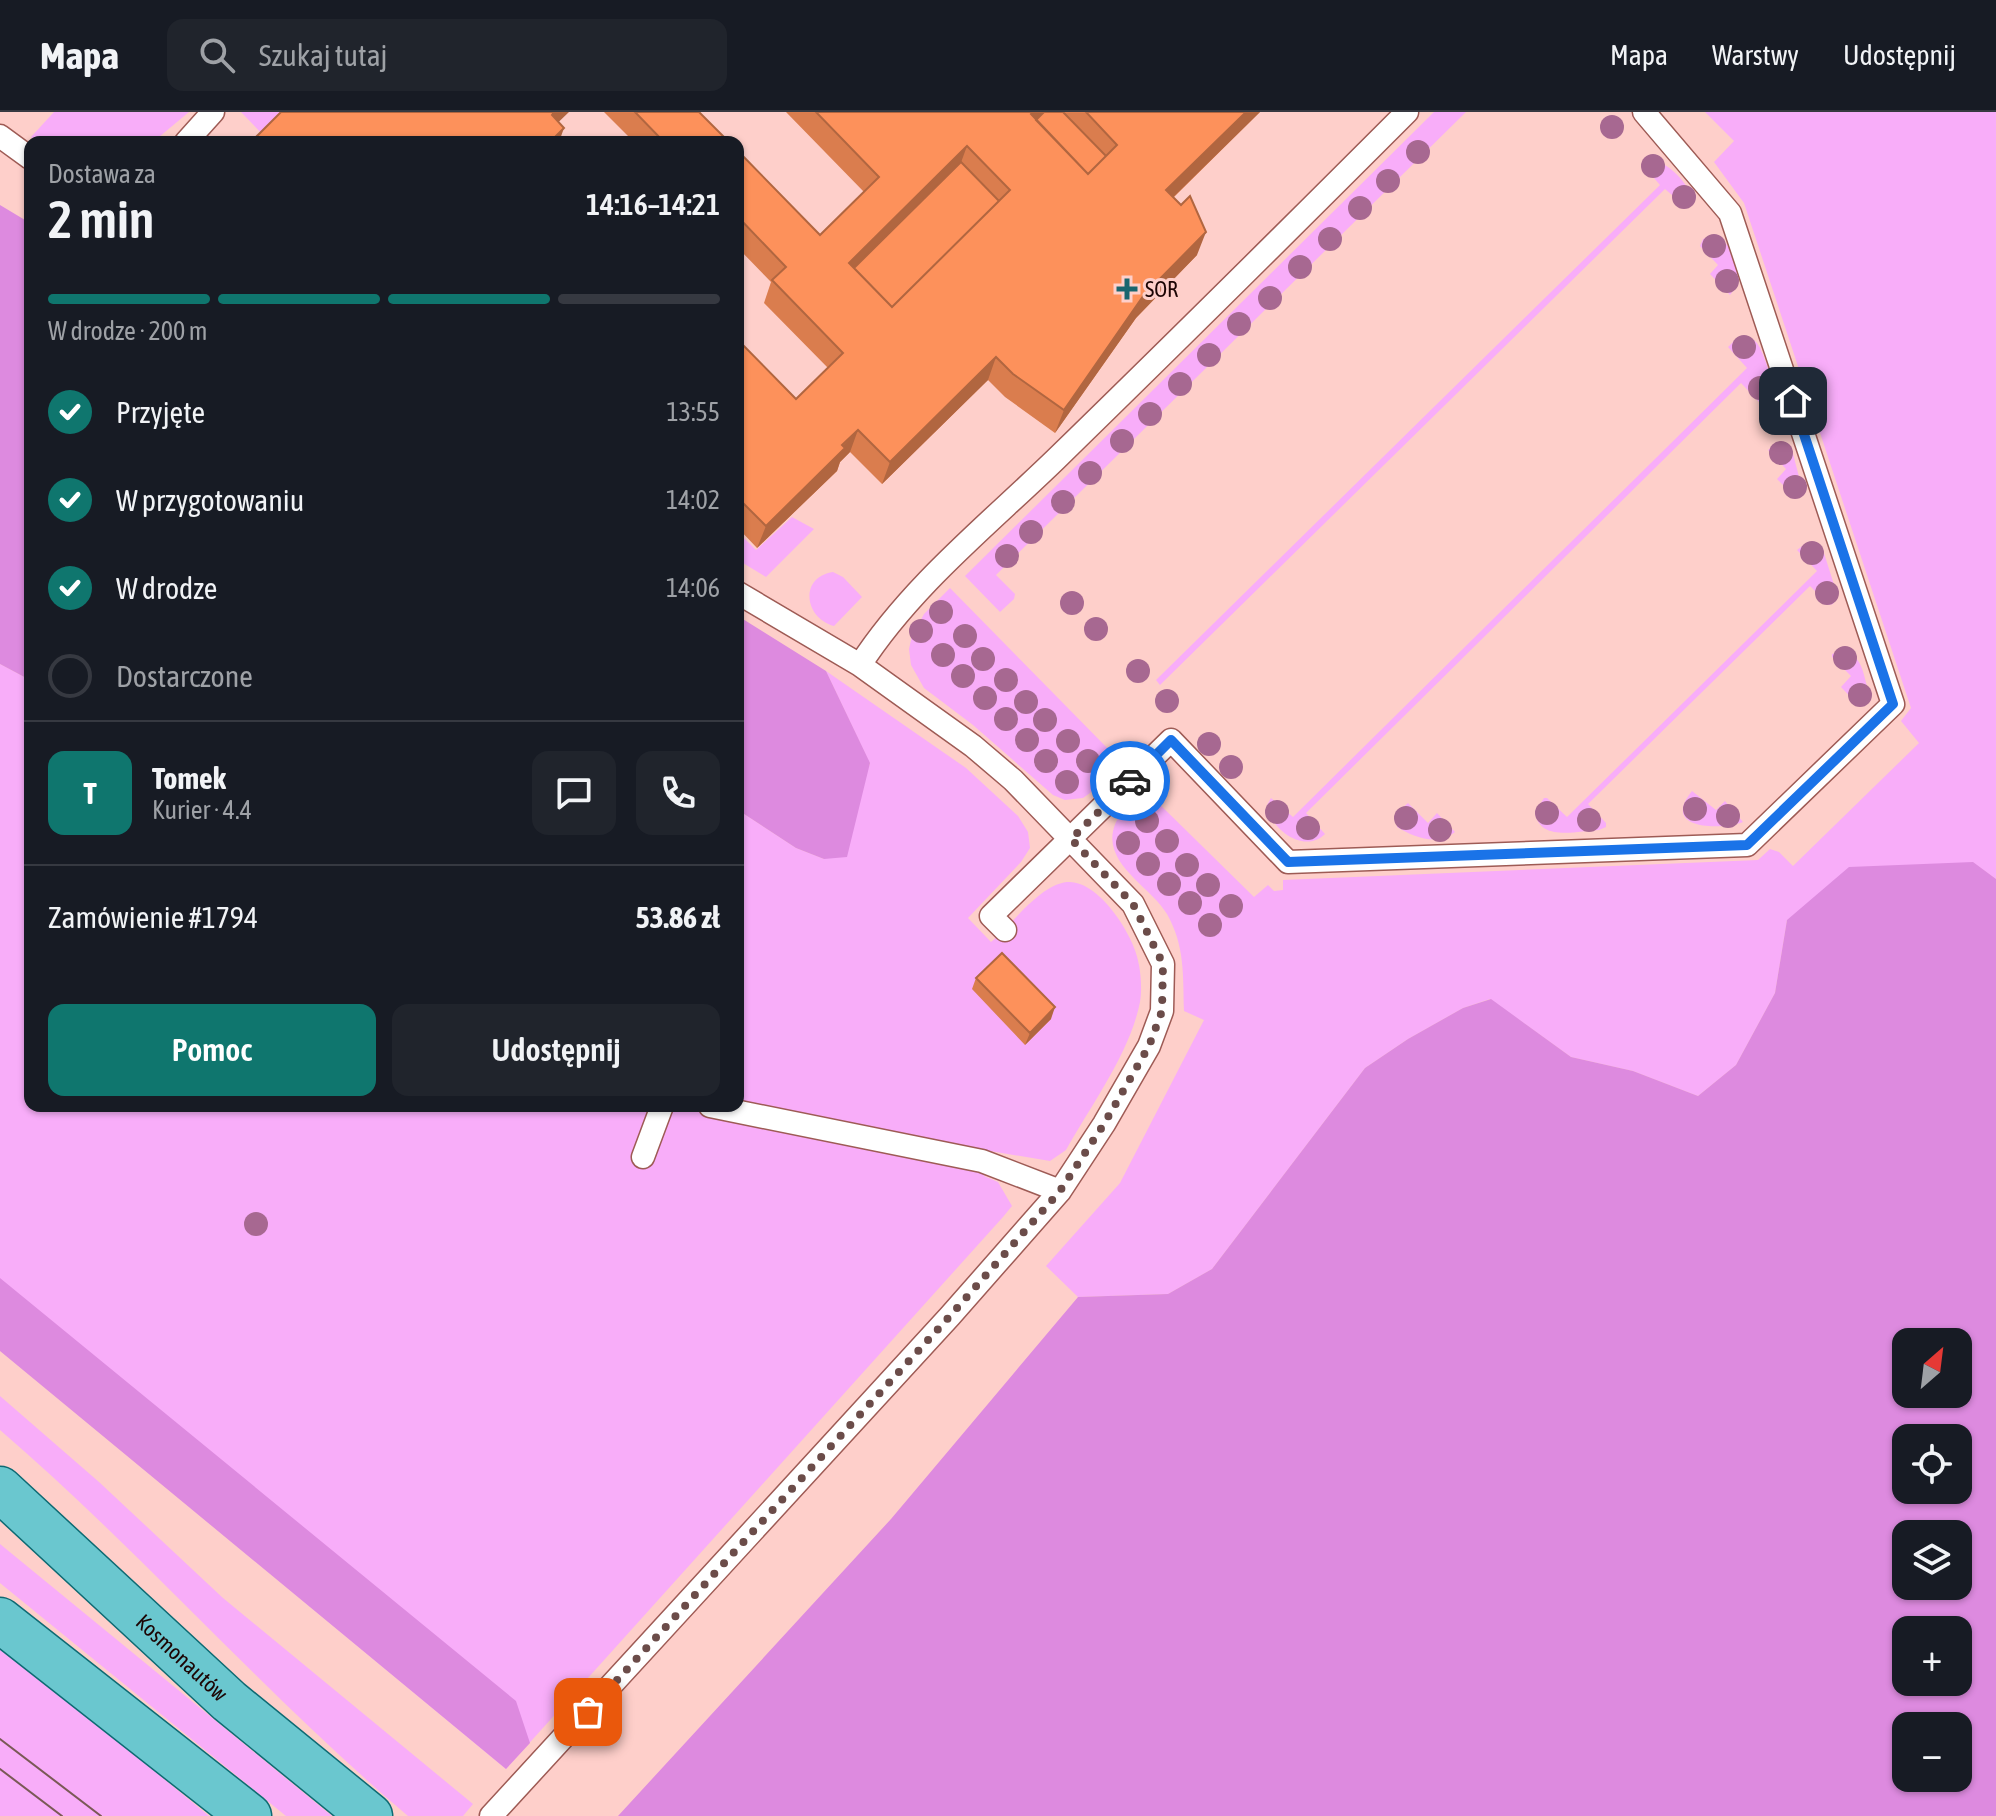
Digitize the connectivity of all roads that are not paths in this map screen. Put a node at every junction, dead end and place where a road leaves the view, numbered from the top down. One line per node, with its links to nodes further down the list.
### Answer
1 (213, 112): 5 (lane)
2 (1407, 112): 8 (lane)
3 (1644, 112): 9 (lane)
4 (0, 136): 6 (lane)
5 (191, 136)
6 (24, 154)
7 (744, 597): 8 (lane)
8 (860, 665): 9 (lane)
9 (1071, 839): 10 (lane); 14 (lane)
10 (1005, 930)
11 (660, 1112): 13 (lane)
12 (740, 1112): 14 (lane)
13 (643, 1157)
14 (1060, 1191): 19 (lane)
15 (0, 1489): 18 (main road, Kosmonautów)
16 (0, 1620): 17 (main road)
17 (249, 1816)
18 (370, 1816)
19 (491, 1816)

